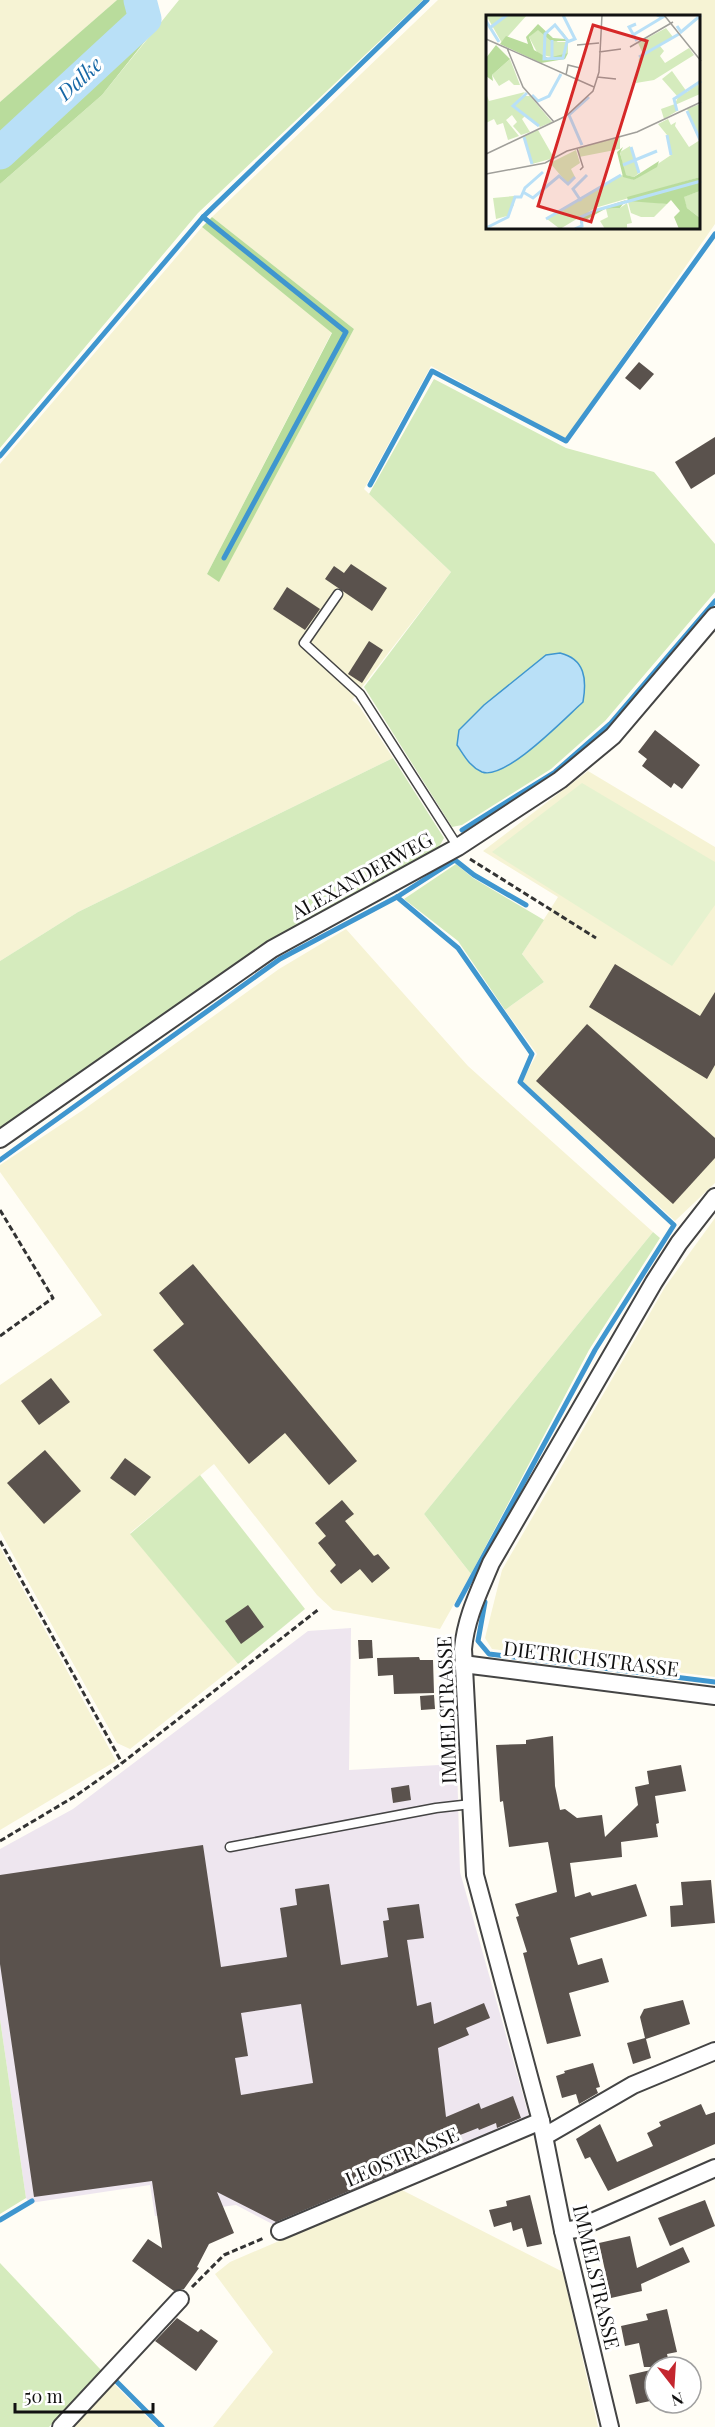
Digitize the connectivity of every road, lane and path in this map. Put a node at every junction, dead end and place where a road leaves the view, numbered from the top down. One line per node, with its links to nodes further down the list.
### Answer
1 (338, 594): 3 (lane)
2 (715, 616): 3 (street, ALEXANDERWEG)
3 (458, 847): 4 (path); 5 (street, ALEXANDERWEG)
4 (596, 938)
5 (0, 1139)
6 (715, 1197): 11 (street, IMMELSTRASSE)
7 (0, 1210): 8 (path)
8 (0, 1336)
9 (0, 1541): 13 (path)
10 (319, 1609): 13 (path)
11 (463, 1664): 12 (street, DIETRICHSTRASSE); 14 (street, IMMELSTRASSE)
12 (715, 1696)
13 (123, 1763): 15 (path)
14 (471, 1804): 16 (lane); 18 (street, IMMELSTRASSE)
15 (0, 1841)
16 (230, 1847)
17 (715, 2051): 18 (street)
18 (543, 2128): 20 (street, LEOSTRASSE); 21 (street, IMMELSTRASSE)
19 (715, 2168): 21 (street)
20 (280, 2231): 22 (path)
21 (563, 2231): 24 (street, IMMELSTRASSE)
22 (180, 2299): 23 (street)
23 (61, 2427)
24 (610, 2427)

